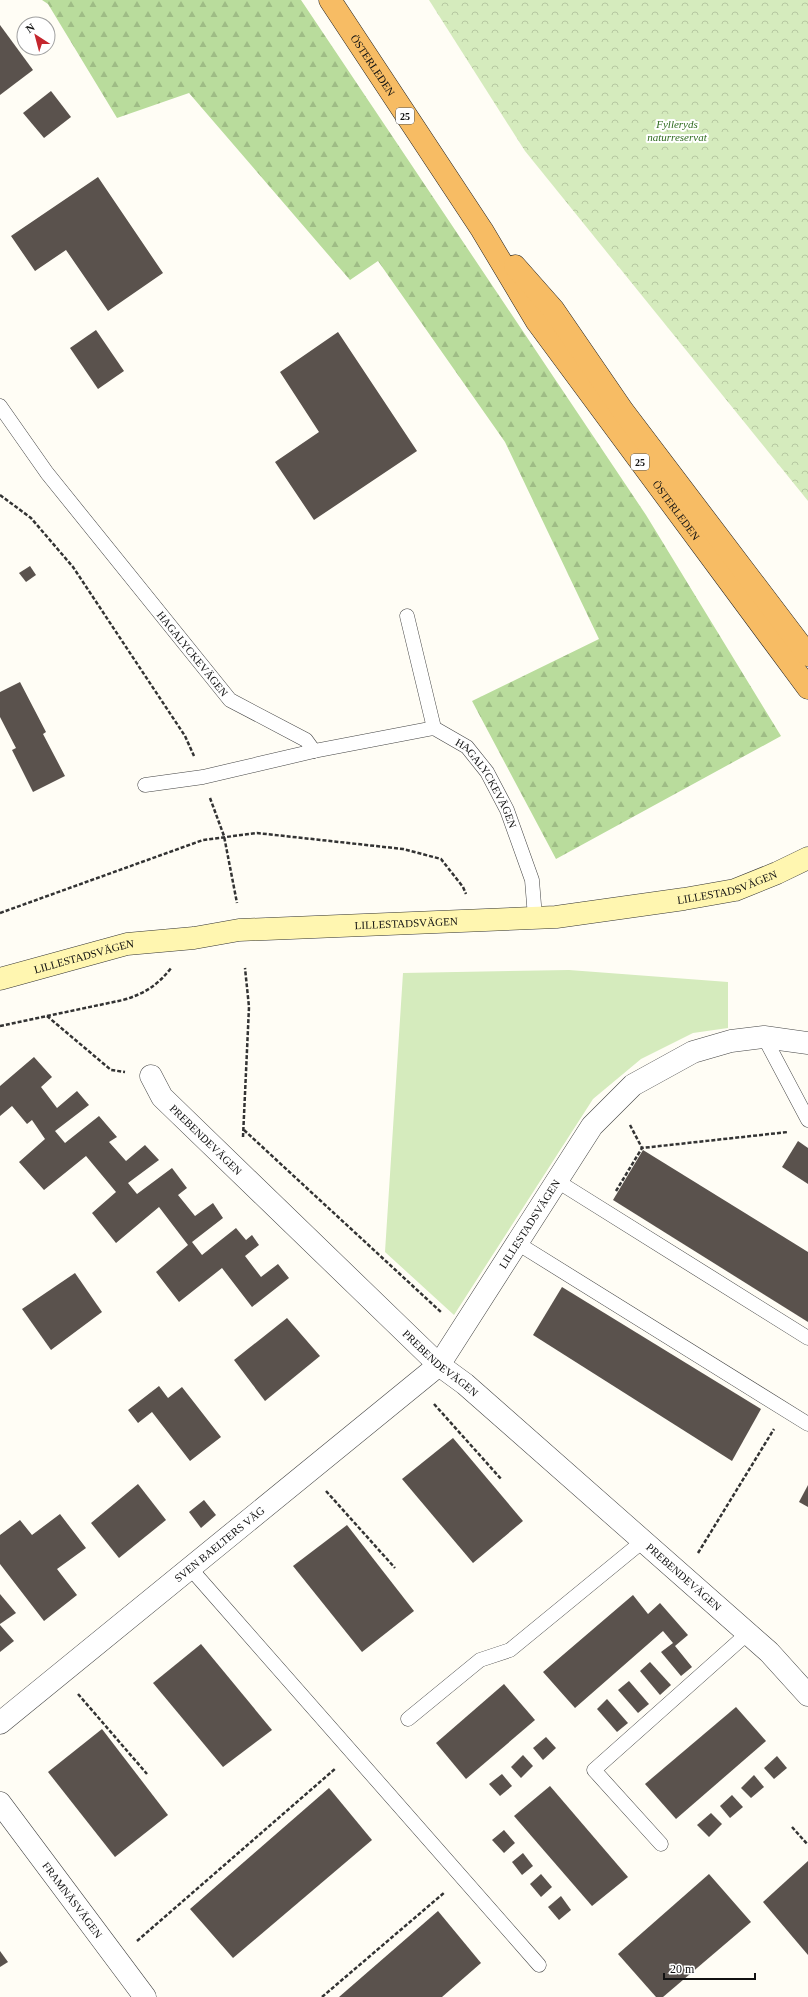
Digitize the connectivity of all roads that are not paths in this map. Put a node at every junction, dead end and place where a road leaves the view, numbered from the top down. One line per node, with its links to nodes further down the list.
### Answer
1 (330, 0): 2 (highway, ÖSTERLEDEN / 25)
2 (482, 230): 5 (highway, ÖSTERLEDEN / 25); 6 (highway, ÖSTERLEDEN / 25)
3 (0, 406): 8 (lane, HAGALYCKEVÄGEN)
4 (408, 616): 7 (lane)
5 (808, 654)
6 (808, 688)
7 (434, 728): 8 (lane); 11 (lane, HAGALYCKEVÄGEN)
8 (314, 751): 9 (lane)
9 (145, 785)
10 (808, 858): 11 (main road, LILLESTADSVÄGEN)
11 (535, 917): 12 (main road, LILLESTADSVÄGEN)
12 (0, 979)
13 (764, 1037): 14 (street, LILLESTADSVÄGEN); 16 (lane); 17 (street, LILLESTADSVÄGEN)
14 (808, 1043)
15 (151, 1076): 20 (street, PREBENDEVÄGEN)
16 (808, 1120)
17 (557, 1180): 18 (street, LILLESTADSVÄGEN); 19 (lane)
18 (517, 1243): 20 (street, LILLESTADSVÄGEN); 21 (lane)
19 (808, 1338)
20 (439, 1365): 22 (street, PREBENDEVÄGEN); 23 (street, SVEN BAELTERS VÄG)
21 (808, 1424)
22 (643, 1541): 24 (street, PREBENDEVÄGEN); 26 (lane)
23 (190, 1568): 27 (street, SVEN BAELTERS VÄG); 30 (lane)
24 (748, 1633): 25 (street, PREBENDEVÄGEN); 29 (lane)
25 (808, 1695)
26 (408, 1719)
27 (0, 1723)
28 (0, 1803): 31 (street, FRAMNÄSVÄGEN)
29 (660, 1844)
30 (539, 1965)
31 (145, 1997)

